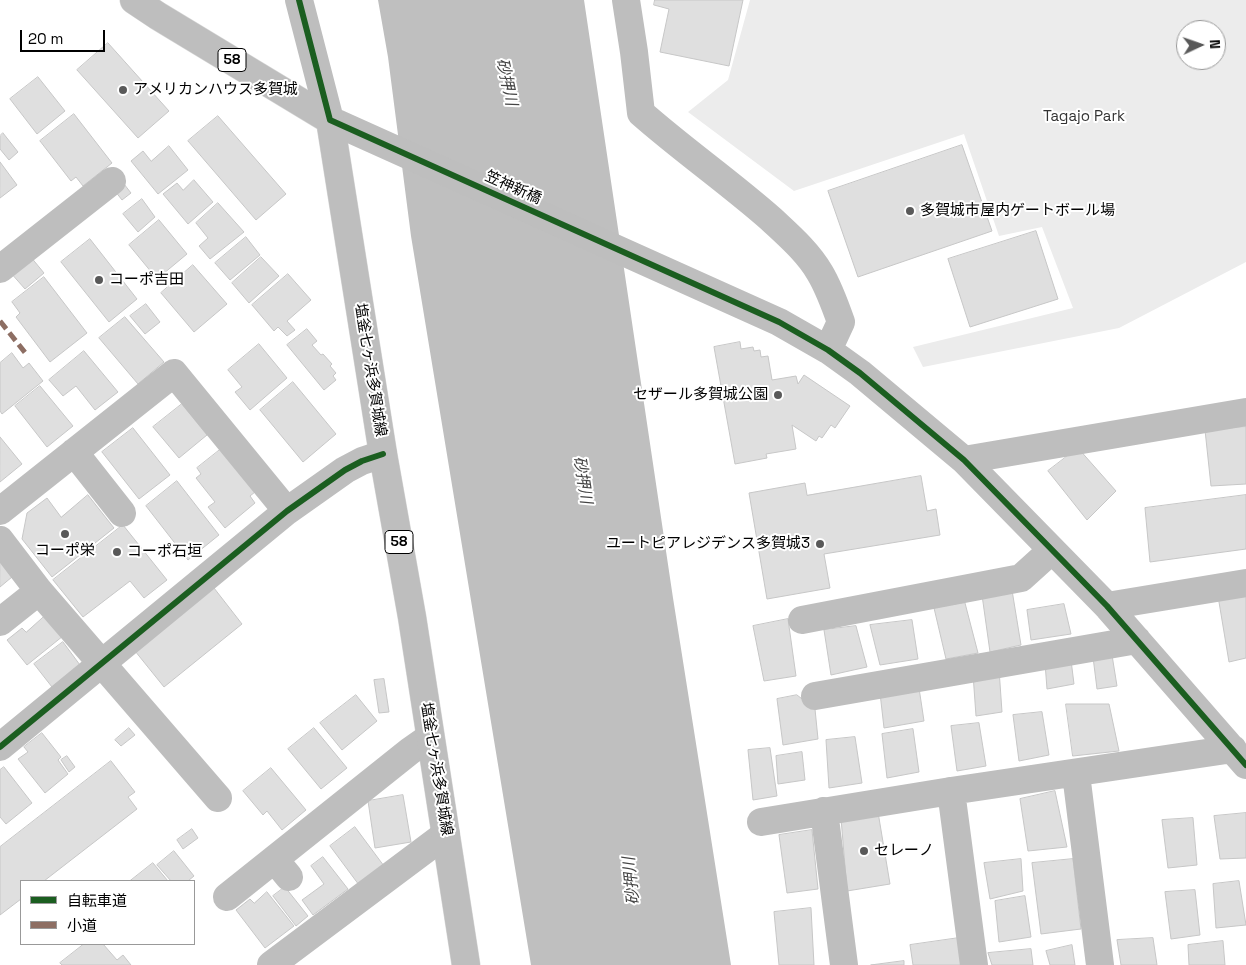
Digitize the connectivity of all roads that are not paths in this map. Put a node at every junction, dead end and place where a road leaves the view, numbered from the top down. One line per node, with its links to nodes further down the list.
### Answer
1 (134, 0): 4 (street, 58)
2 (300, 0): 4 (street, 塩釜七ヶ浜多賀城線)
3 (626, 0): 7 (street)
4 (330, 120): 7 (street, 笠神新橋); 10 (street, 塩釜七ヶ浜多賀城線 / 58)
5 (112, 181): 6 (street)
6 (0, 269)
7 (828, 350): 11 (street, 笠神新橋)
8 (1246, 412): 11 (street)
9 (74, 452): 12 (street); 13 (street); 14 (street)
10 (383, 454): 13 (street); 25 (street, 塩釜七ヶ浜多賀城線 / 58)
11 (964, 460): 16 (street, 笠神新橋)
12 (0, 511)
13 (287, 511): 23 (street)
14 (122, 513)
15 (0, 540): 18 (street)
16 (1052, 550): 19 (street, 笠神新橋); 20 (street)
17 (1246, 583): 19 (street)
18 (38, 591): 21 (street); 23 (street)
19 (1107, 606): 22 (street, 笠神新橋)
20 (802, 620)
21 (0, 622)
22 (1137, 640): 24 (street); 27 (street, 笠神新橋)
23 (101, 664): 26 (street); 30 (street)
24 (815, 696)
25 (430, 737): 33 (street, 塩釜七ヶ浜多賀城線 / 58); 34 (street)
26 (0, 747)
27 (1240, 757): 28 (street)
28 (1076, 774): 29 (street); 39 (street)
29 (951, 791): 31 (street); 38 (street)
30 (218, 798)
31 (824, 811): 32 (street); 37 (street)
32 (762, 822)
33 (446, 834): 35 (street); 36 (street, 塩釜七ヶ浜多賀城線 / 58)
34 (227, 897)
35 (271, 965)
36 (466, 965)
37 (844, 965)
38 (974, 965)
39 (1100, 965)

